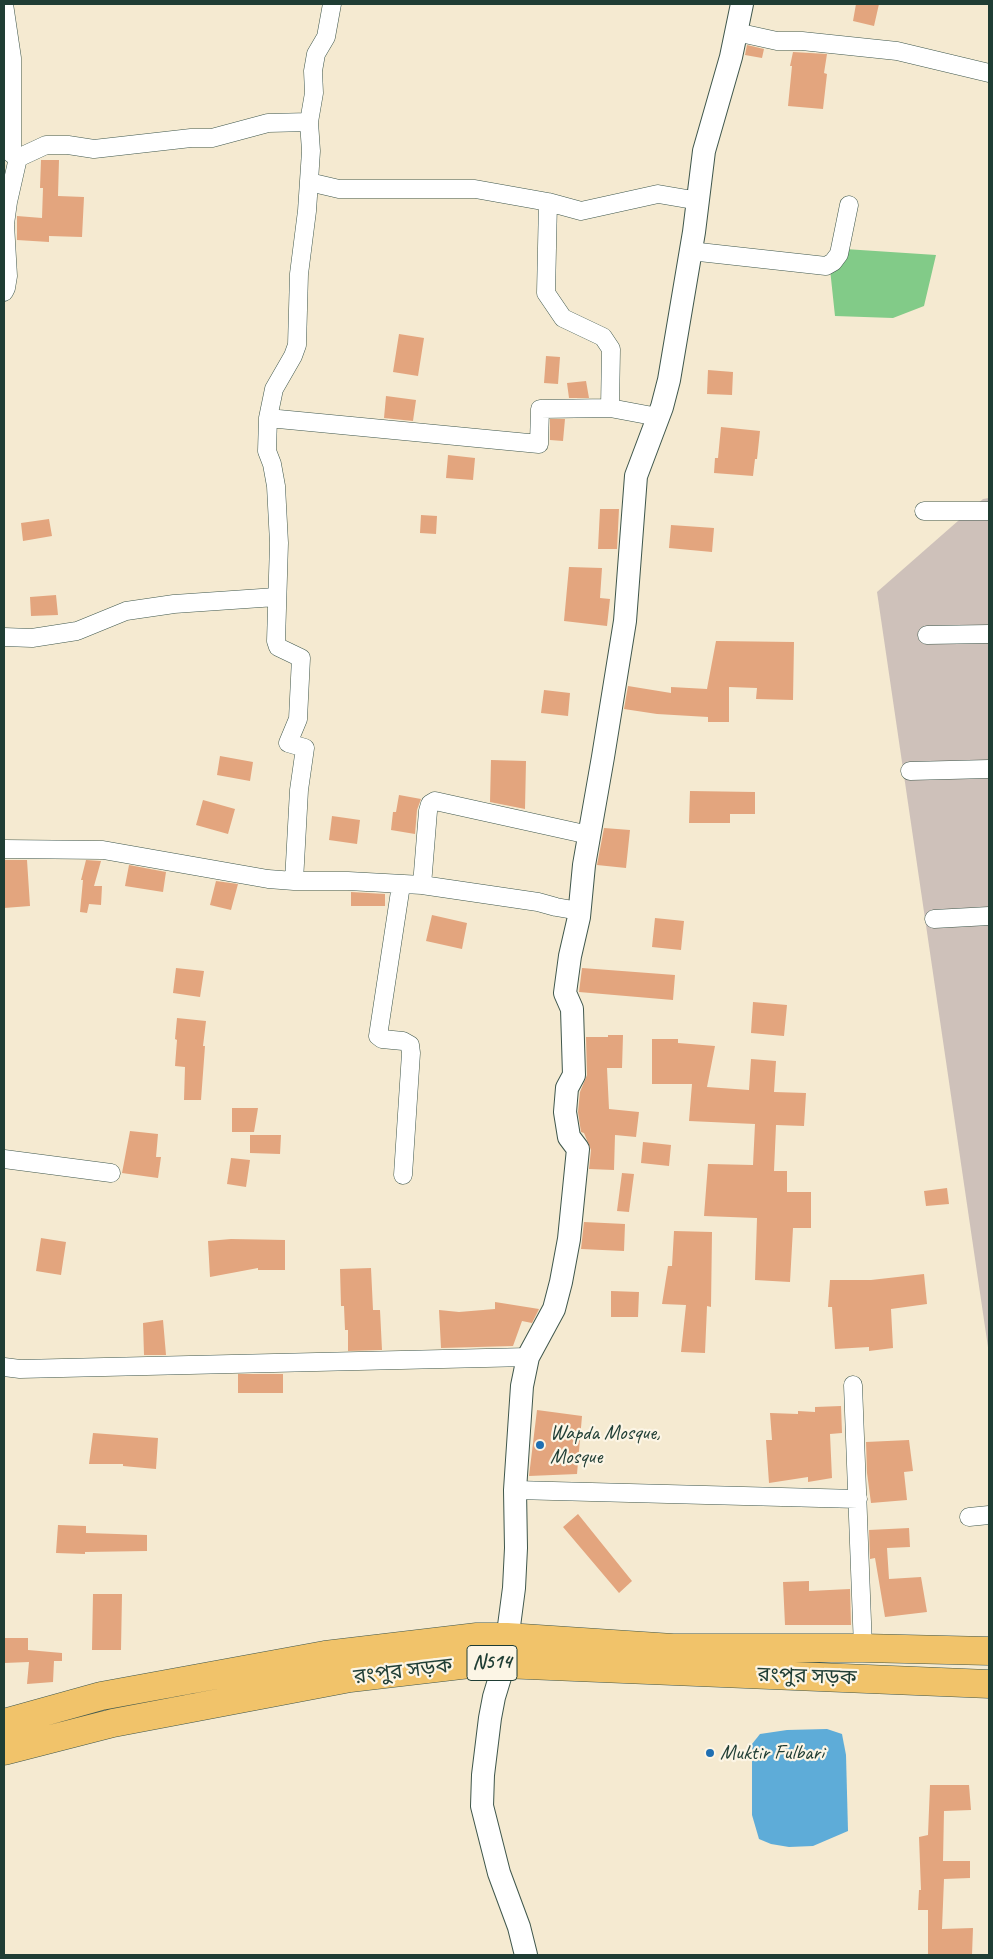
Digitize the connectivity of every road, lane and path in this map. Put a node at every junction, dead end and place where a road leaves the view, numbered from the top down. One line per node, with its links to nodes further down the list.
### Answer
1 (4, 4): 7 (street)
2 (332, 4): 6 (street)
3 (742, 4): 4 (street)
4 (736, 32): 5 (street); 9 (street)
5 (989, 73)
6 (308, 122): 7 (street); 8 (street)
7 (18, 158): 13 (street)
8 (309, 182): 10 (street); 16 (street)
9 (698, 201): 10 (street); 12 (street)
10 (548, 202): 14 (street)
11 (849, 206): 12 (street)
12 (690, 251): 15 (street)
13 (4, 292)
14 (610, 408): 15 (street); 16 (street)
15 (658, 417): 25 (street)
16 (268, 418): 19 (street)
17 (924, 511): 18 (street)
18 (989, 511)
19 (276, 597): 22 (street); 27 (street)
20 (989, 634): 21 (street)
21 (927, 635)
22 (4, 637)
23 (989, 769): 24 (street)
24 (910, 771)
25 (589, 835): 29 (street); 30 (street)
26 (4, 849): 27 (street)
27 (294, 881): 28 (street)
28 (401, 885): 29 (street); 35 (street)
29 (422, 886): 30 (street)
30 (579, 911): 36 (street)
31 (989, 916): 32 (street)
32 (934, 919)
33 (4, 1159): 34 (street)
34 (111, 1173)
35 (403, 1175)
36 (528, 1357): 37 (street); 39 (street)
37 (4, 1367)
38 (853, 1385): 40 (street)
39 (515, 1490): 40 (street); 43 (street)
40 (858, 1499): 44 (street)
41 (989, 1515): 42 (street)
42 (969, 1517)
43 (507, 1637): 44 (highway, রংপুর সড়ক / N514); 46 (street); 48 (highway, রংপুর সড়ক / N514)
44 (863, 1648): 45 (highway, রংপুর সড়ক / N514)
45 (989, 1651)
46 (504, 1664): 47 (highway, রংপুর সড়ক / N514); 49 (highway, রংপুর সড়ক / N514); 50 (street)
47 (989, 1684)
48 (4, 1723)
49 (4, 1751)
50 (526, 1955)

